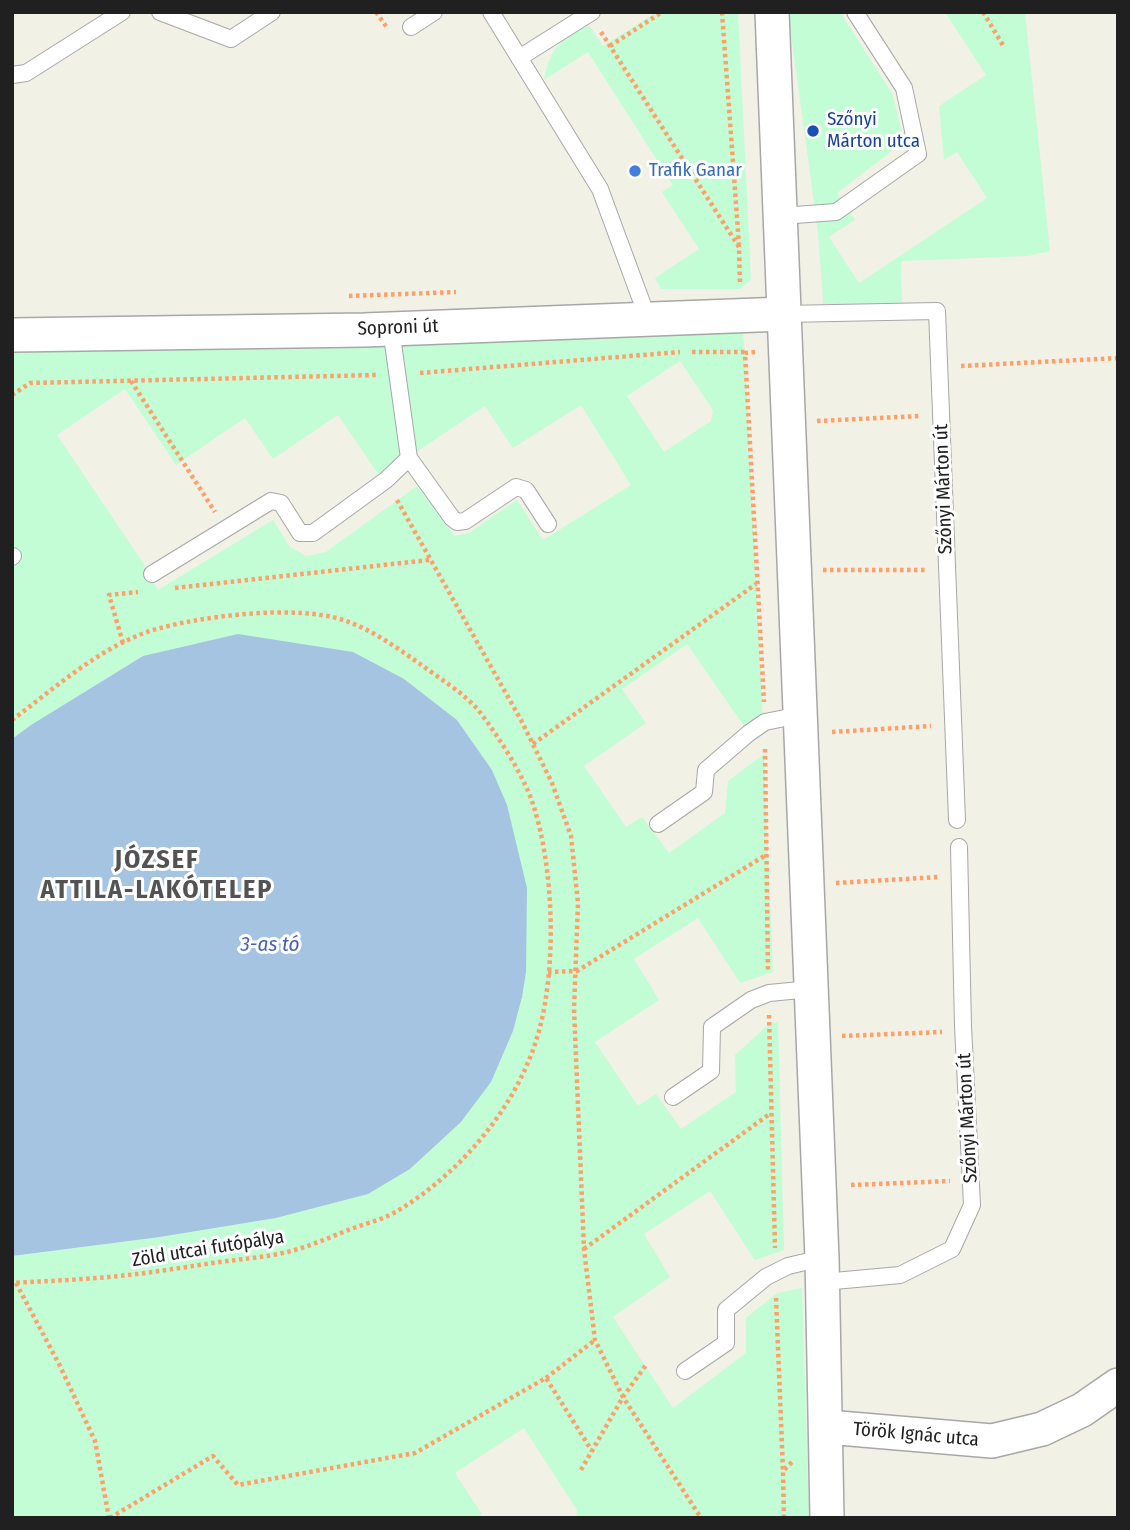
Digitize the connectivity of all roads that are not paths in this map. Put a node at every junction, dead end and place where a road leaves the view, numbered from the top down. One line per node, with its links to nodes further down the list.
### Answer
1 (122, 12): 11 (lane)
2 (160, 12): 3 (lane)
3 (272, 12)
4 (434, 12): 9 (lane)
5 (491, 12): 10 (lane)
6 (772, 12): 12 (street)
7 (855, 12): 12 (lane)
8 (591, 13): 10 (lane)
9 (411, 27)
10 (519, 58): 14 (lane)
11 (12, 75)
12 (781, 216): 13 (street)
13 (784, 314): 14 (street, Soproni út); 20 (street); 21 (lane, Szőnyi Márton út)
14 (648, 319): 15 (street, Soproni út)
15 (391, 329): 16 (street, Soproni út); 17 (lane)
16 (12, 335)
17 (409, 458): 18 (lane); 19 (lane)
18 (548, 524)
19 (152, 574)
20 (813, 724): 22 (lane); 24 (street)
21 (957, 820)
22 (658, 824)
23 (959, 848): 26 (lane, Szőnyi Márton út)
24 (811, 989): 25 (lane); 26 (street)
25 (673, 1097)
26 (822, 1270): 27 (lane, Szőnyi Márton út); 29 (street)
27 (685, 1371)
28 (1118, 1385): 29 (street, Török Ignác utca)
29 (827, 1427): 30 (street)
30 (827, 1518)

